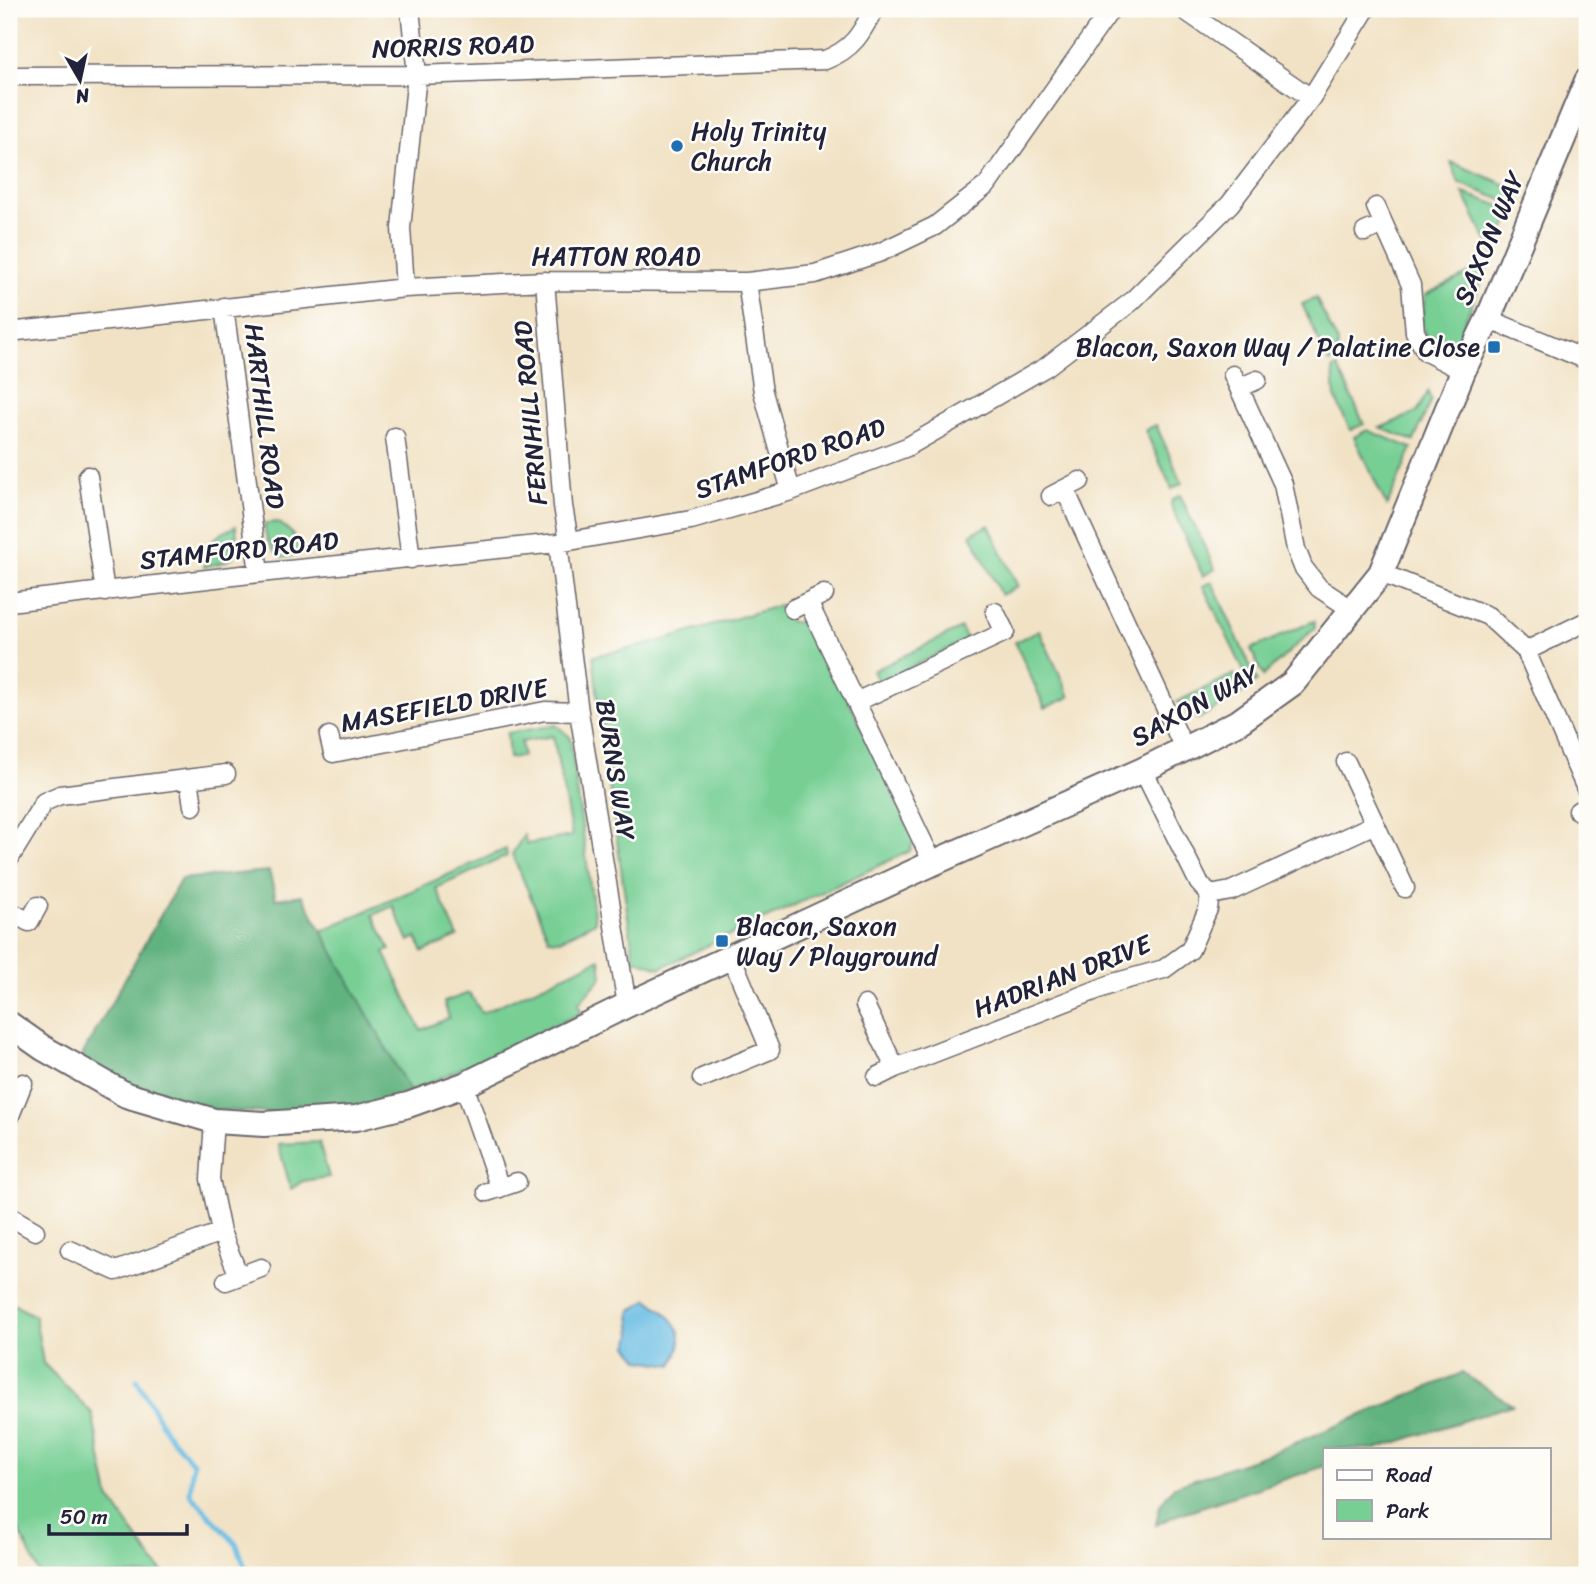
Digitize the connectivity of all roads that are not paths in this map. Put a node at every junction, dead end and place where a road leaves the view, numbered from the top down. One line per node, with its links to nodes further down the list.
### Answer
1 (410, 9): 6 (street)
2 (874, 9): 6 (street, NORRIS ROAD)
3 (1111, 9): 14 (street, HATTON ROAD)
4 (1183, 9): 9 (street)
5 (1366, 9): 9 (street, STAMFORD ROAD)
6 (418, 75): 7 (street, NORRIS ROAD); 15 (street)
7 (9, 76)
8 (1587, 80): 17 (street, SAXON WAY)
9 (1311, 98): 25 (street, STAMFORD ROAD)
10 (1376, 207): 11 (street)
11 (1383, 224): 12 (street); 20 (street)
12 (1365, 232)
13 (545, 281): 14 (street, HATTON ROAD); 15 (street, HATTON ROAD); 26 (street, FERNHILL ROAD)
14 (747, 282): 25 (street)
15 (405, 288): 16 (street, HATTON ROAD)
16 (224, 307): 18 (street, HATTON ROAD); 28 (street, HARTHILL ROAD)
17 (1488, 319): 19 (street); 20 (street, SAXON WAY)
18 (9, 332)
19 (1587, 360)
20 (1463, 371): 29 (street, SAXON WAY)
21 (1257, 380): 33 (street)
22 (395, 437): 27 (street)
23 (88, 476): 30 (street)
24 (1066, 489): 40 (street)
25 (791, 491): 26 (street, STAMFORD ROAD)
26 (564, 542): 27 (street, STAMFORD ROAD); 38 (street, BURNS WAY)
27 (411, 559): 28 (street, STAMFORD ROAD)
28 (259, 573): 30 (street, STAMFORD ROAD)
29 (1381, 573): 33 (street, SAXON WAY); 36 (street)
30 (105, 592): 31 (street, STAMFORD ROAD)
31 (9, 602)
32 (808, 602): 37 (street)
33 (1351, 609): 40 (street, SAXON WAY)
34 (995, 612): 37 (street)
35 (1587, 621): 36 (street)
36 (1526, 650): 45 (street)
37 (856, 702): 49 (street)
38 (579, 712): 39 (street, MASEFIELD DRIVE); 56 (street, BURNS WAY)
39 (329, 736)
40 (1184, 748): 42 (street, SAXON WAY)
41 (1346, 762): 47 (street)
42 (1143, 770): 49 (street, SAXON WAY); 51 (street)
43 (226, 774): 44 (street)
44 (189, 779): 46 (street); 48 (street)
45 (1587, 791)
46 (192, 807)
47 (1375, 824): 50 (street); 51 (street)
48 (11, 849)
49 (933, 863): 54 (street, SAXON WAY)
50 (1405, 888)
51 (1210, 895): 58 (street, HADRIAN DRIVE)
52 (9, 911): 53 (street)
53 (36, 919)
54 (732, 958): 56 (street, SAXON WAY); 60 (street)
55 (865, 1005): 58 (street)
56 (627, 1006): 62 (street, SAXON WAY)
57 (9, 1024): 64 (street, SAXON WAY)
58 (895, 1068): 59 (street, HADRIAN DRIVE)
59 (877, 1077)
60 (702, 1078)
61 (23, 1083): 63 (street)
62 (464, 1085): 64 (street, SAXON WAY); 65 (street)
63 (9, 1118)
64 (214, 1121): 68 (street)
65 (501, 1187)
66 (9, 1216): 67 (street)
67 (35, 1231)
68 (221, 1232): 69 (street); 70 (street)
69 (70, 1250)
70 (261, 1268)

